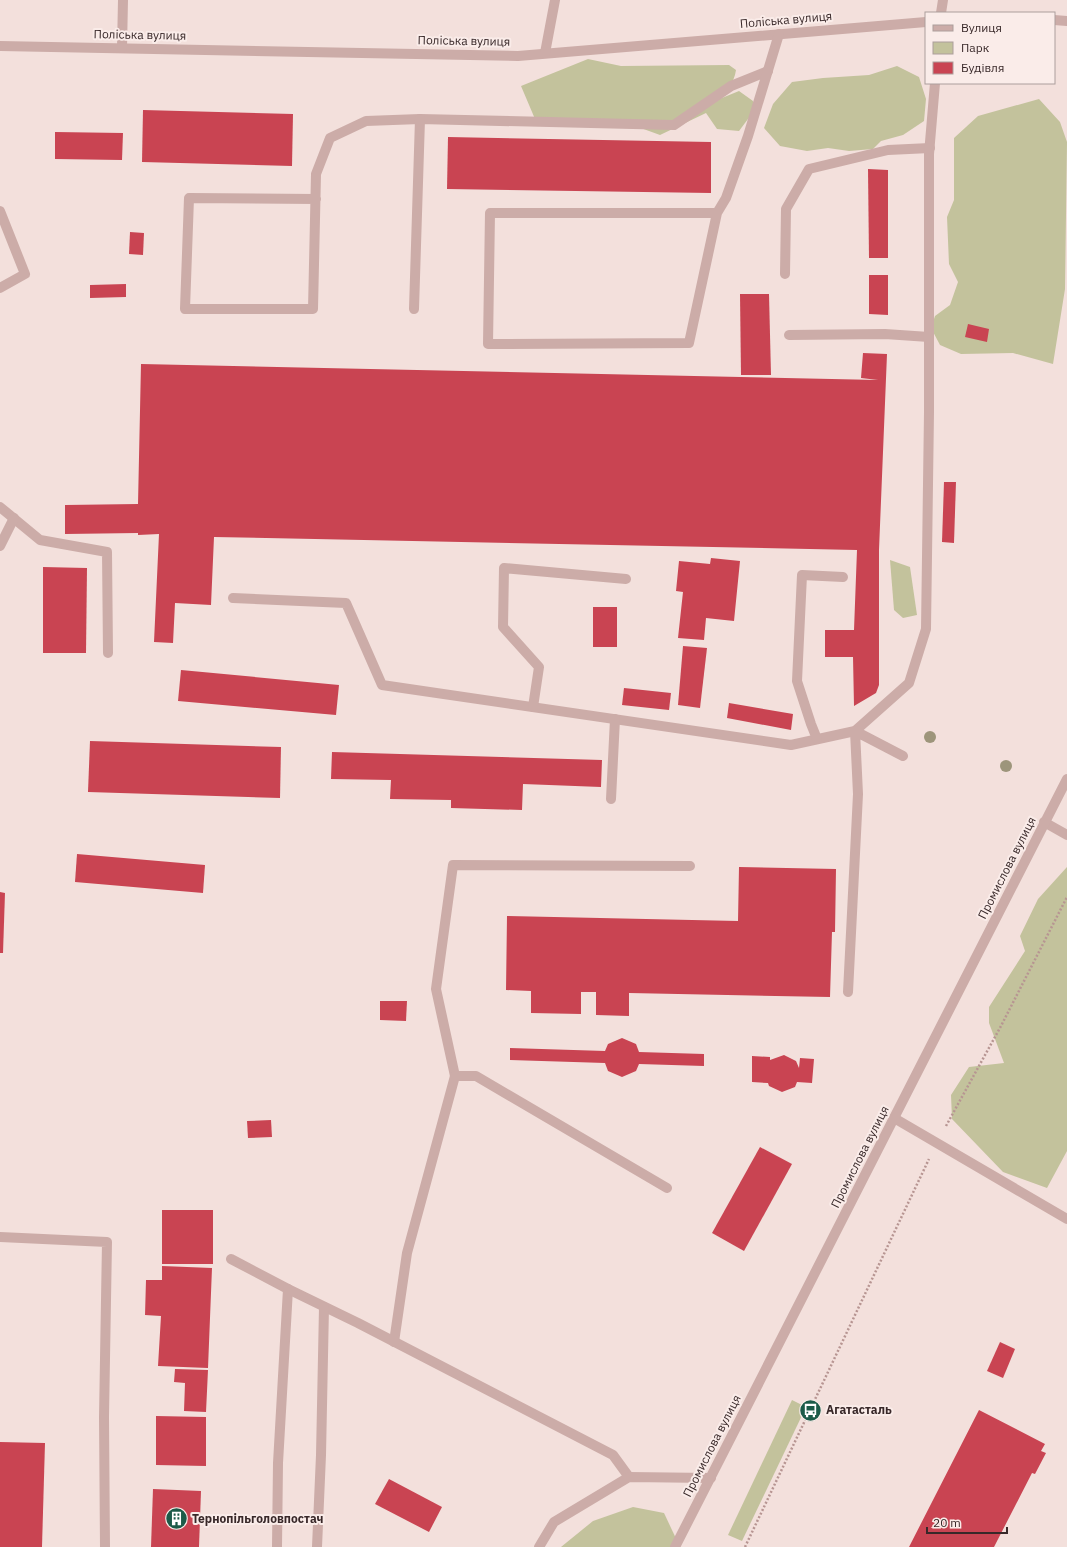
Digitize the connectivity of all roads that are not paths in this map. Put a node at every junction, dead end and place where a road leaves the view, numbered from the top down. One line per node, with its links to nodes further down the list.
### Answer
1 (123, 0): 10 (street)
2 (555, 0): 11 (street)
3 (943, 0): 4 (street)
4 (941, 12)
5 (1055, 20): 6 (street)
6 (1067, 21)
7 (925, 22): 8 (street, Поліська вулиця)
8 (779, 34): 11 (street, Поліська вулиця); 12 (street)
9 (0, 46): 10 (street, Поліська вулиця)
10 (122, 48): 11 (street, Поліська вулиця)
11 (545, 53)
12 (768, 71): 14 (street); 18 (street)
13 (935, 84): 15 (street)
14 (420, 119): 16 (street); 21 (street)
15 (930, 148): 19 (street); 23 (street)
16 (316, 199): 16 (street)
17 (0, 211): 20 (street)
18 (717, 213): 18 (street)
19 (785, 274)
20 (0, 288)
21 (414, 309)
22 (789, 335): 23 (street)
23 (929, 337): 33 (street)
24 (0, 507): 25 (street)
25 (14, 518): 26 (street); 30 (street)
26 (0, 546)
27 (843, 577): 34 (street)
28 (626, 579): 31 (street)
29 (233, 598): 31 (street)
30 (108, 653)
31 (533, 707): 32 (street)
32 (615, 719): 34 (street); 37 (street)
33 (855, 731): 34 (street); 35 (street); 41 (street)
34 (817, 739)
35 (903, 756)
36 (1067, 779): 38 (street, Промислова вулиця)
37 (611, 800)
38 (1044, 822): 39 (street); 43 (street, Промислова вулиця)
39 (1067, 834)
40 (690, 866): 42 (street)
41 (848, 992)
42 (455, 1076): 44 (street); 50 (street)
43 (894, 1118): 45 (street); 52 (street, Промислова вулиця)
44 (667, 1188)
45 (1067, 1218)
46 (0, 1237): 53 (street)
47 (231, 1259): 48 (street)
48 (288, 1289): 49 (street); 54 (street)
49 (324, 1307): 50 (street); 55 (street)
50 (394, 1342): 51 (street)
51 (629, 1477): 52 (street); 56 (street)
52 (711, 1478): 57 (street, Промислова вулиця)
53 (105, 1547)
54 (277, 1547)
55 (317, 1547)
56 (539, 1547)
57 (675, 1547)

